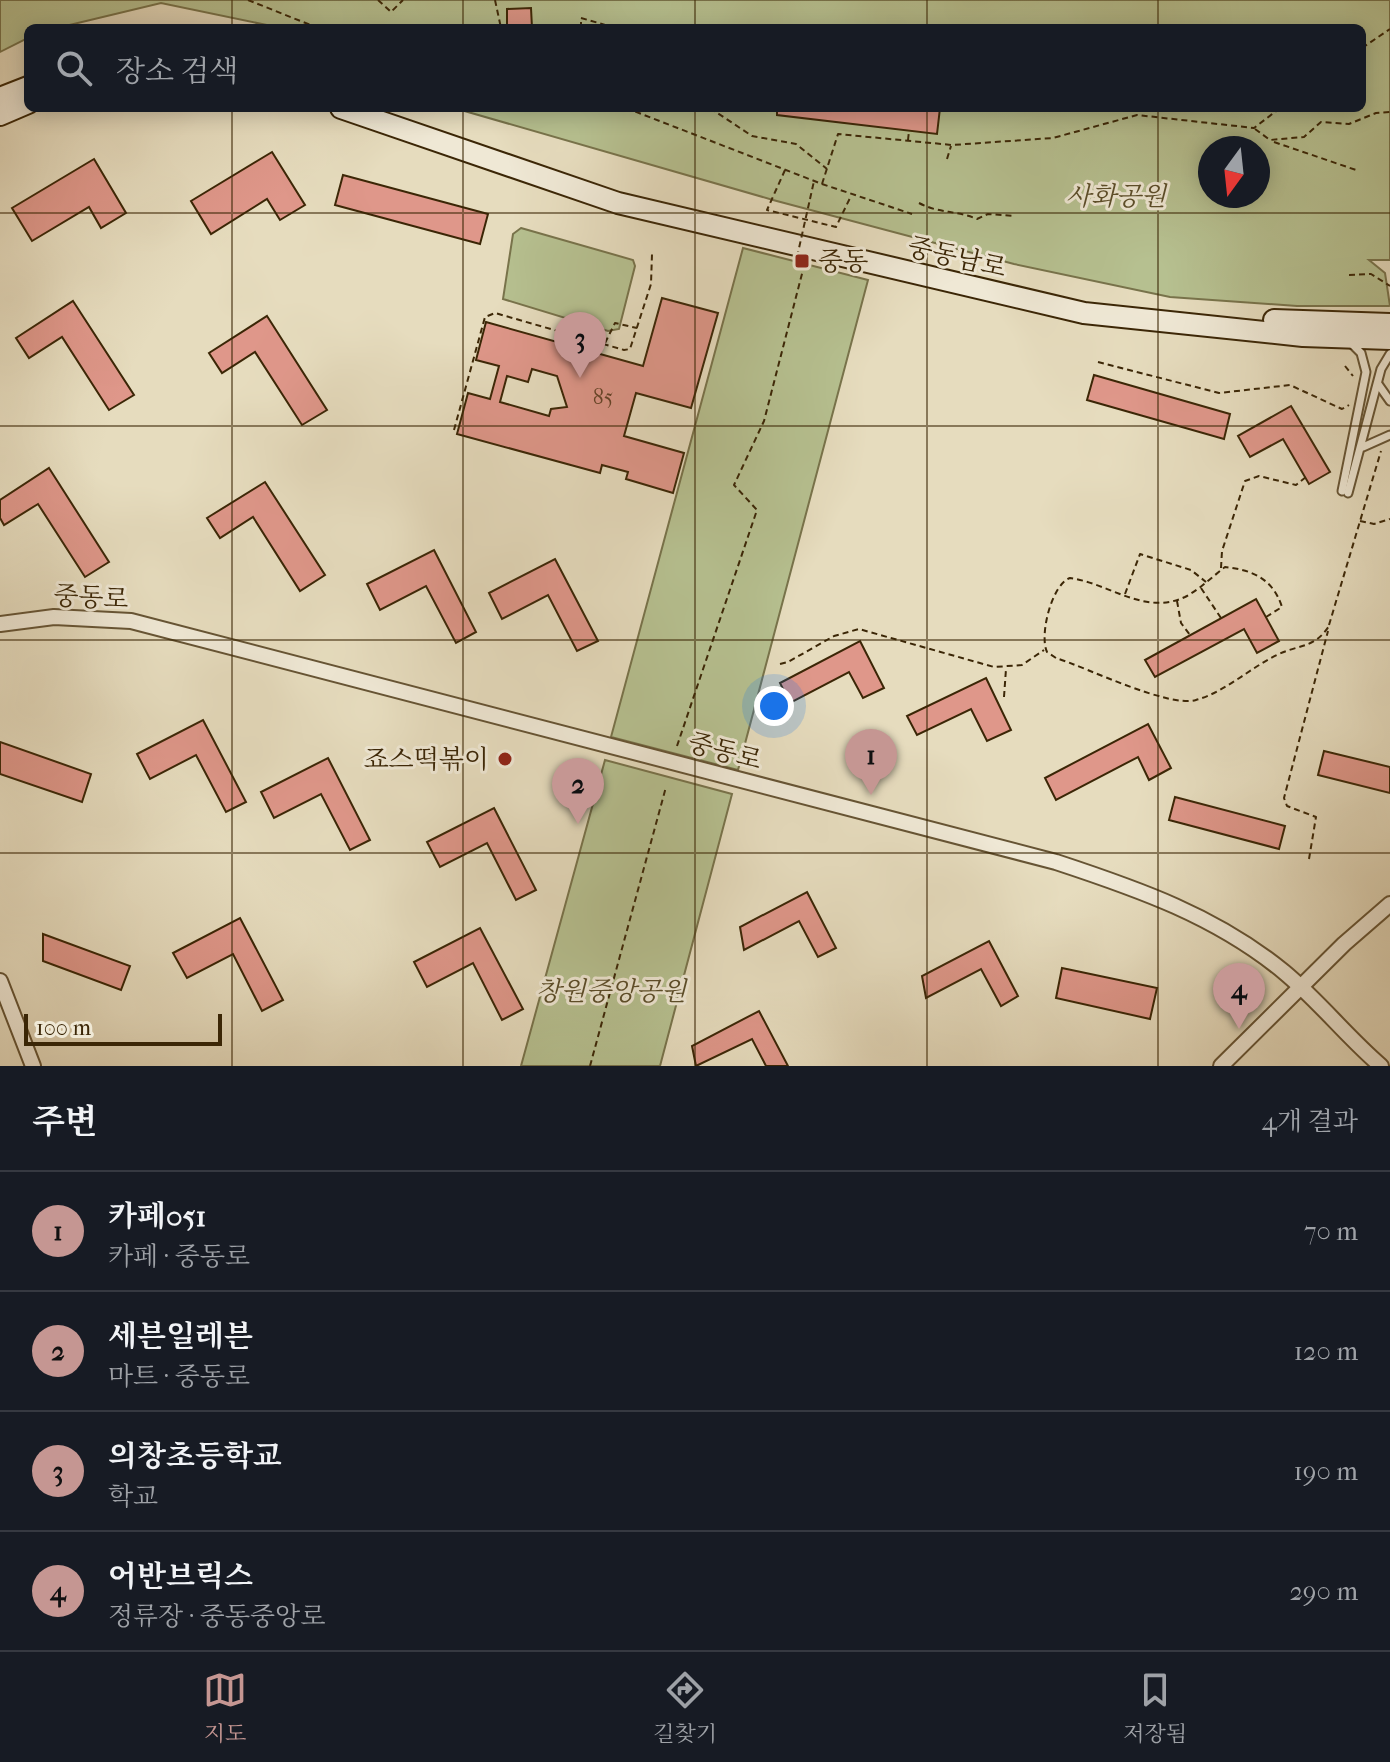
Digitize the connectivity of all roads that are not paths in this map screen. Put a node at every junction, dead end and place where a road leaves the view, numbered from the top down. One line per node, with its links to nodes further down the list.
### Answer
1 (24, 89): 2 (street)
2 (0, 98)
3 (24, 105): 6 (street)
4 (353, 112): 8 (street, 중동남로)
5 (390, 112): 7 (street, 중동남로)
6 (0, 115)
7 (1390, 324)
8 (1339, 337): 9 (street, 중동남로); 14 (lane)
9 (1390, 339)
10 (1390, 354): 11 (lane)
11 (1378, 383): 12 (lane); 14 (lane)
12 (1390, 401)
13 (1390, 435): 14 (lane)
14 (1363, 447)
15 (0, 624): 18 (street, 중동로)
16 (1390, 904): 18 (street)
17 (0, 981): 19 (street)
18 (1301, 988): 20 (street); 21 (street, 중동로)
19 (33, 1066)
20 (1221, 1066)
21 (1381, 1066)

